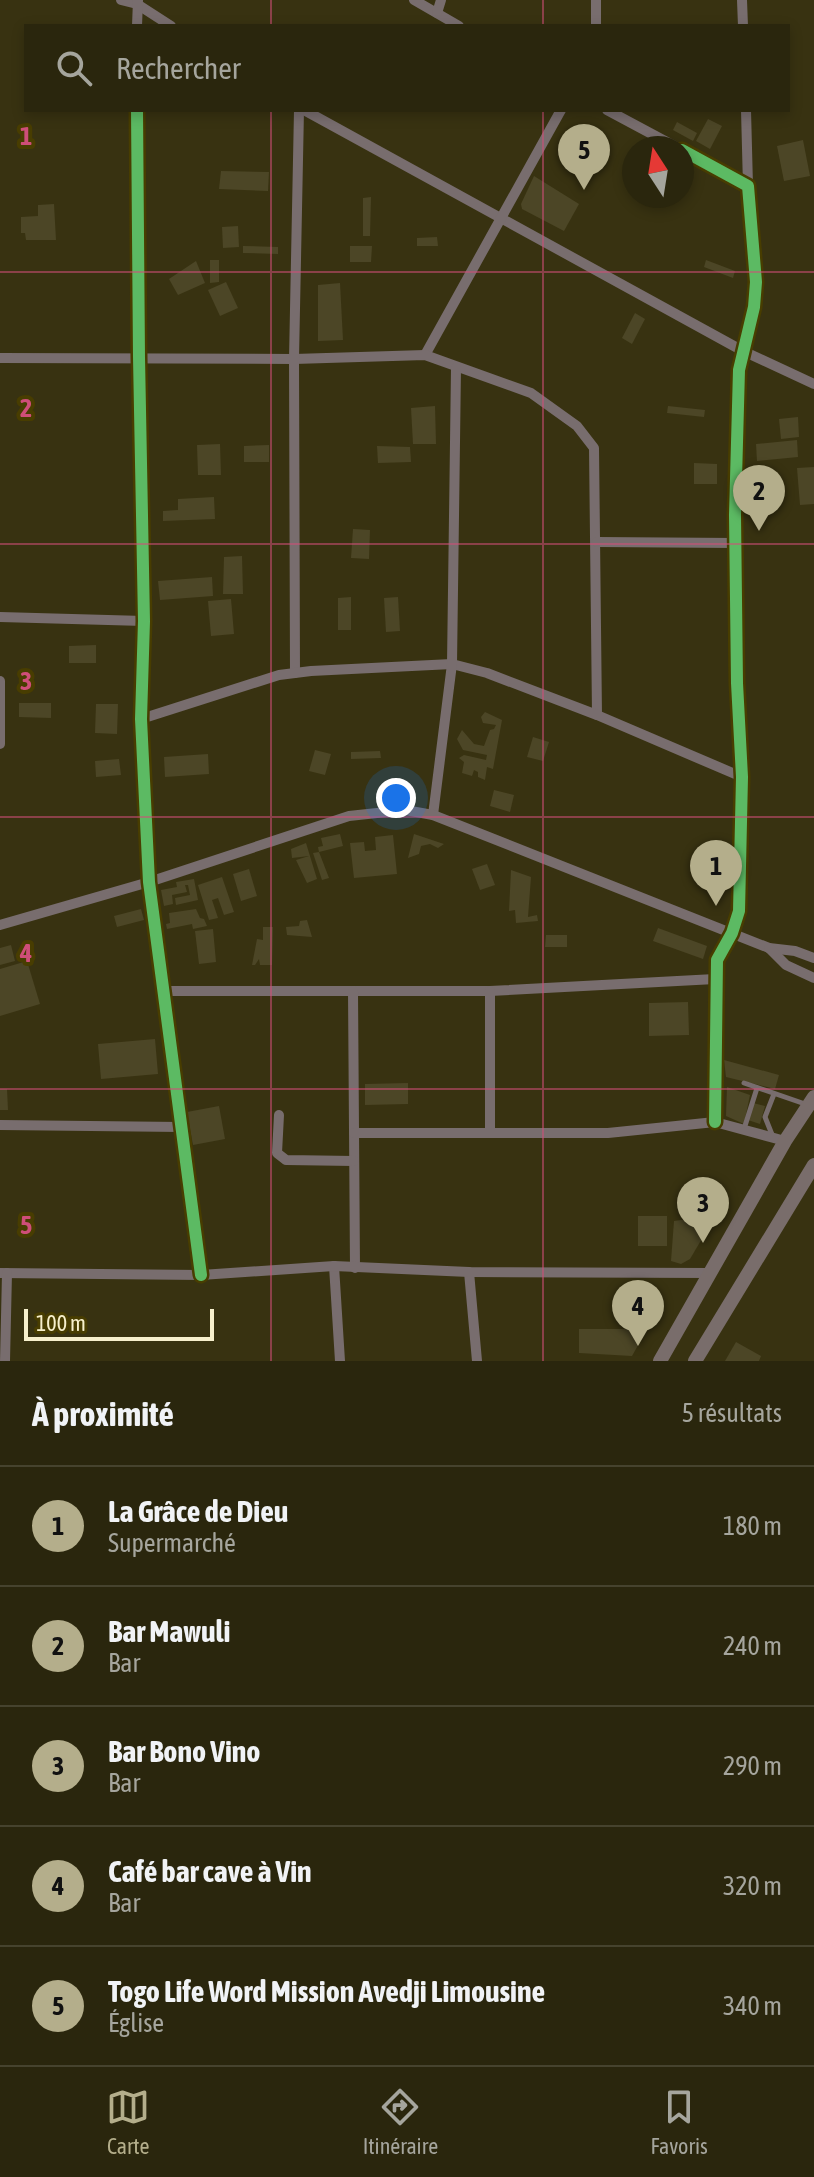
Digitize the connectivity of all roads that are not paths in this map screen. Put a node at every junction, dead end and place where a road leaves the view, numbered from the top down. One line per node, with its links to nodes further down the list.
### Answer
1 (121, 0): 6 (street)
2 (414, 0): 7 (street)
3 (441, 0): 7 (street)
4 (596, 0): 11 (street)
5 (742, 0): 12 (street)
6 (137, 2): 8 (street); 9 (street)
7 (437, 13): 10 (street)
8 (137, 24)
9 (168, 24)
10 (456, 24)
11 (596, 24)
12 (743, 24)
13 (137, 112): 25 (street)
14 (302, 112): 27 (street)
15 (306, 112): 22 (street)
16 (560, 112): 22 (street)
17 (611, 112): 19 (street)
18 (746, 112): 21 (street)
19 (656, 136)
20 (694, 157): 21 (street)
21 (748, 186): 23 (street)
22 (503, 218): 23 (street); 24 (street)
23 (743, 351): 29 (street); 31 (street)
24 (425, 355): 27 (street); 28 (street)
25 (139, 357): 26 (street); 27 (street); 33 (street)
26 (0, 358)
27 (294, 359): 35 (street)
28 (456, 368): 30 (street); 34 (street)
29 (814, 384)
30 (597, 542): 31 (street); 37 (street)
31 (736, 543): 40 (street)
32 (0, 617): 33 (street)
33 (144, 621): 38 (street)
34 (452, 664): 35 (street); 37 (street); 41 (street)
35 (295, 673): 38 (street)
36 (0, 681): 39 (street)
37 (597, 715): 40 (street)
38 (141, 719): 42 (street)
39 (0, 744)
40 (742, 777): 44 (street)
41 (433, 815): 42 (street); 44 (street)
42 (149, 882): 43 (street); 49 (street)
43 (0, 925)
44 (732, 933): 45 (street); 48 (street)
45 (769, 948): 46 (street); 47 (street)
46 (814, 958)
47 (814, 978)
48 (715, 979): 51 (street); 57 (street)
49 (163, 991): 50 (street); 59 (street)
50 (353, 991): 51 (street); 62 (street)
51 (490, 991): 61 (street)
52 (744, 1083): 53 (lane)
53 (757, 1088): 54 (lane); 60 (lane)
54 (774, 1094): 55 (lane); 63 (lane)
55 (811, 1101): 63 (main road)
56 (279, 1115): 64 (street)
57 (715, 1122): 60 (street); 61 (street)
58 (0, 1125): 59 (street)
59 (181, 1127): 71 (street)
60 (744, 1130): 63 (street)
61 (490, 1131): 62 (street)
62 (354, 1133): 64 (street)
63 (779, 1140): 70 (main road)
64 (354, 1161): 67 (street)
65 (814, 1165): 72 (main road)
66 (334, 1266): 67 (street); 71 (street); 74 (street)
67 (355, 1268): 68 (street)
68 (469, 1272): 70 (street); 75 (street)
69 (4, 1273): 71 (street); 73 (street)
70 (710, 1273): 76 (main road)
71 (201, 1275)
72 (698, 1359)
73 (5, 1361)
74 (340, 1361)
75 (477, 1361)
76 (660, 1361)

